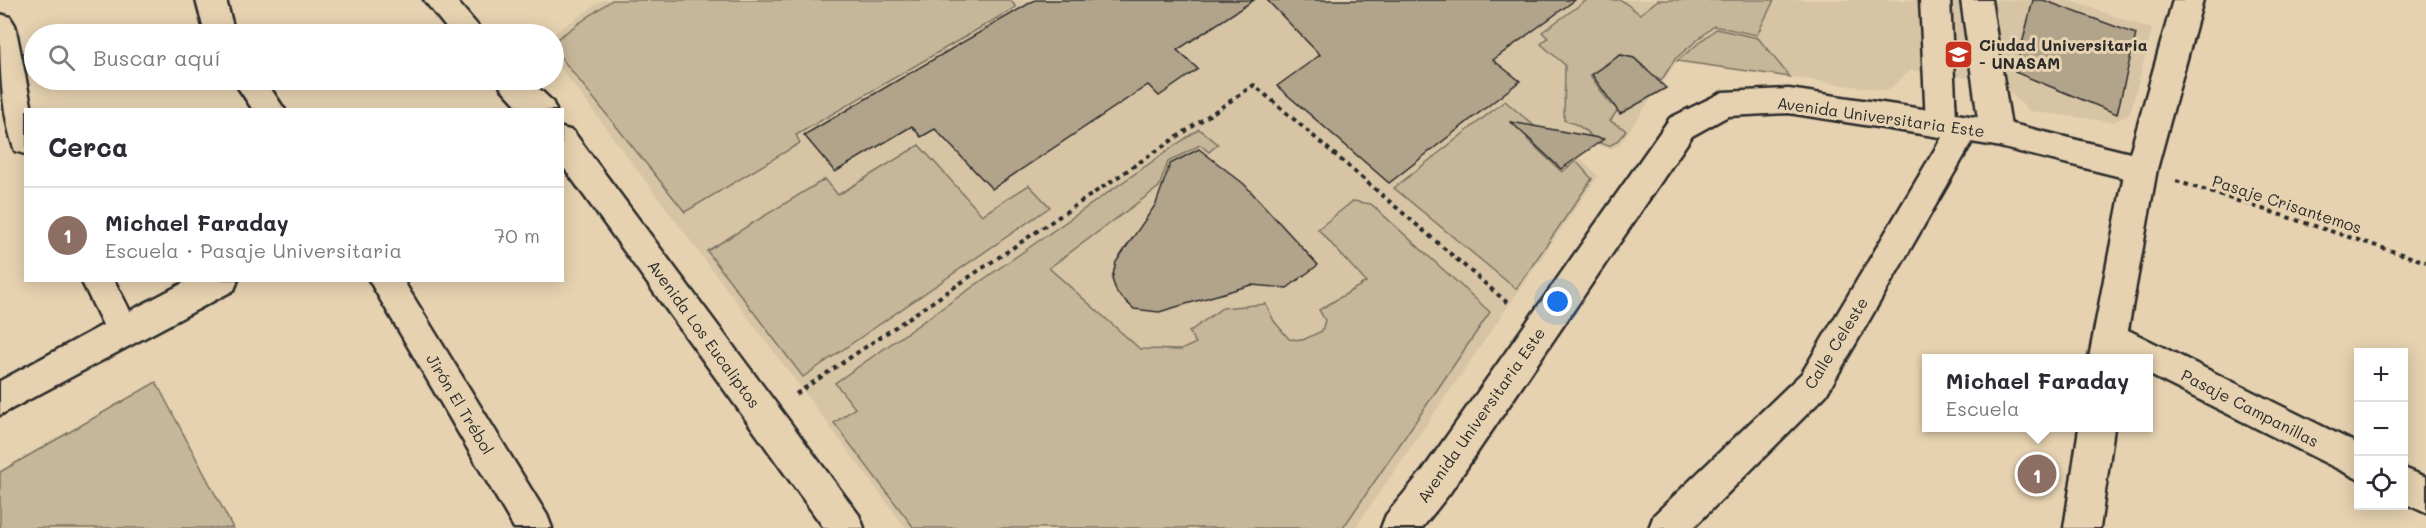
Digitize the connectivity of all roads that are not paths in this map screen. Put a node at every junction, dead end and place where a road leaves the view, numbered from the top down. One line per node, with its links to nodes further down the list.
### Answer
1 (211, 0): 6 (street)
2 (439, 0): 7 (street)
3 (1935, 0): 13 (street)
4 (1976, 0): 13 (street)
5 (2188, 0): 16 (street)
6 (217, 24)
7 (459, 24)
8 (0, 25): 14 (street)
9 (255, 90): 11 (street)
10 (520, 90): 12 (street)
11 (269, 108)
12 (535, 108)
13 (1967, 128): 16 (street, Avenida Universitaria Este); 30 (street, Avenida Universitaria Este); 31 (street, Calle Celeste)
14 (24, 138)
15 (564, 143): 29 (street, Avenida Los Eucaliptos)
16 (2141, 169): 21 (street)
17 (98, 282): 20 (street)
18 (218, 282): 20 (street)
19 (387, 282): 28 (street, Jirón El Trébol)
20 (123, 331): 23 (street)
21 (2108, 348)
22 (2153, 369): 25 (street, Pasaje Campanillas)
23 (0, 399)
24 (2095, 432): 32 (street)
25 (2354, 460)
26 (2408, 487): 27 (street)
27 (2426, 496)
28 (534, 528)
29 (846, 528)
30 (1399, 528)
31 (1667, 528)
32 (2082, 528)

